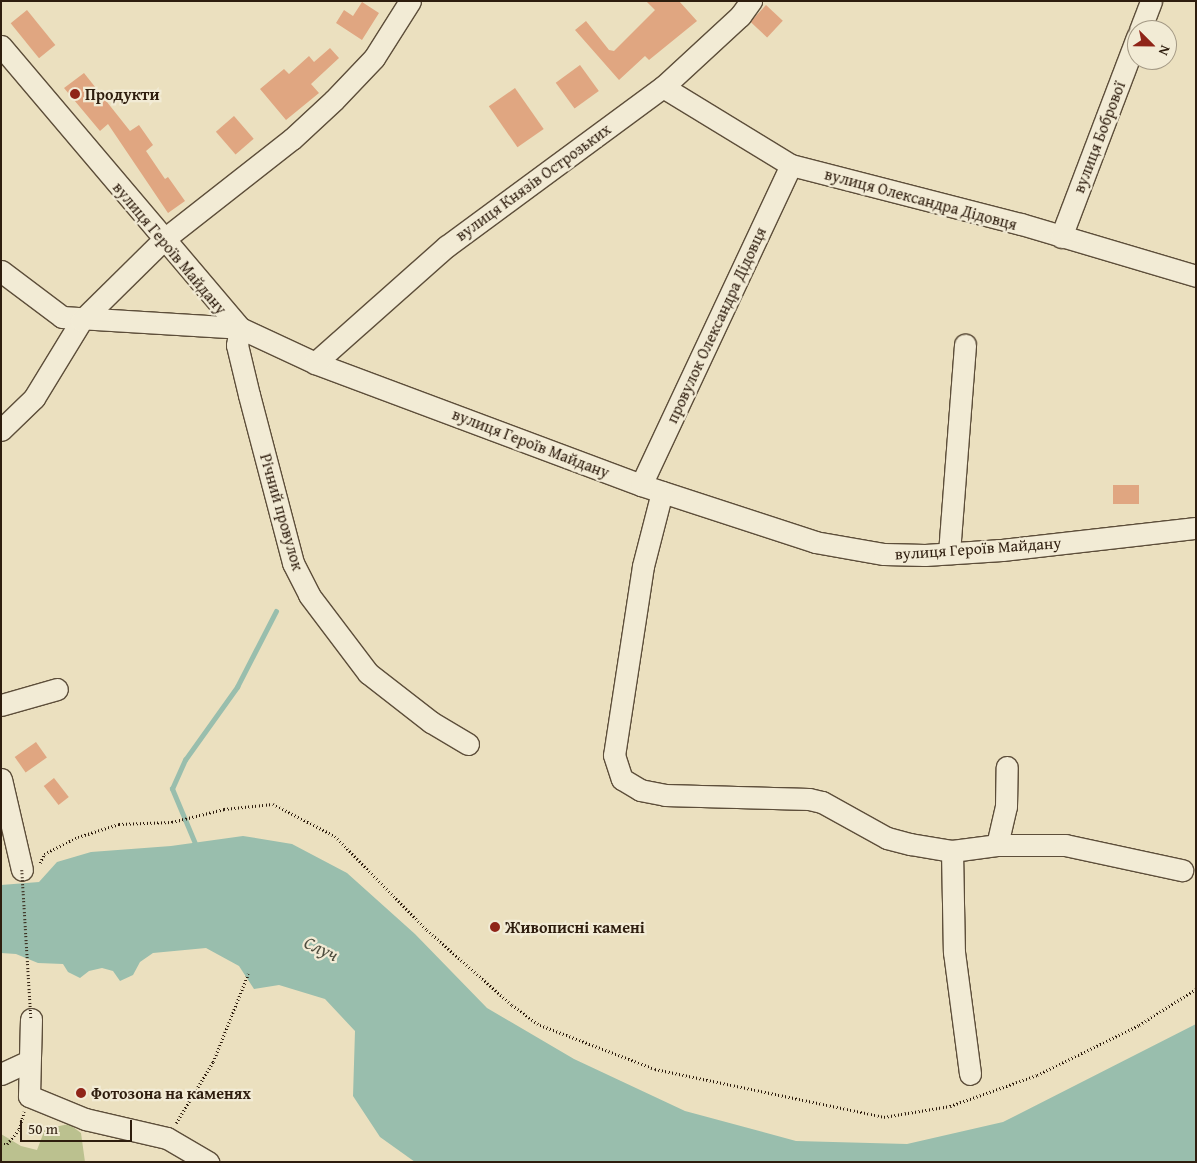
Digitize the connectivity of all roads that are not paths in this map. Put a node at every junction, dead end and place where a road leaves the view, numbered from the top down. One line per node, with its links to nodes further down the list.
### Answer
1 (410, 1): 10 (street)
2 (751, 1): 7 (street, вулиця Князів Острозьких)
3 (1151, 1): 4 (street)
4 (1144, 20)
5 (1, 46): 10 (street, вулиця Героїв Майдану)
6 (1127, 63): 9 (street, вулиця Бобрової)
7 (663, 87): 8 (street, вулиця Олександра Дідовця); 16 (street, вулиця Князів Острозьких)
8 (791, 165): 9 (street, вулиця Олександра Дідовця); 18 (street, провулок Олександра Дідовця)
9 (1060, 237): 12 (street, вулиця Олександра Дідовця)
10 (163, 240): 13 (street); 14 (street, вулиця Героїв Майдану)
11 (1, 270): 13 (street)
12 (1196, 276)
13 (81, 321): 14 (street); 17 (street)
14 (240, 328): 16 (street, вулиця Героїв Майдану); 24 (street, Річний провулок)
15 (965, 345): 21 (street)
16 (315, 364): 18 (street, вулиця Героїв Майдану)
17 (1, 430)
18 (641, 485): 19 (street, вулиця Героїв Майдану)
19 (662, 492): 21 (street, вулиця Героїв Майдану); 28 (street)
20 (1196, 528): 21 (street, вулиця Героїв Майдану)
21 (949, 553)
22 (57, 689): 23 (street)
23 (1, 705)
24 (468, 744)
25 (1007, 768): 27 (street)
26 (1, 779): 30 (street)
27 (997, 844): 28 (street); 29 (street)
28 (952, 851): 34 (street)
29 (1182, 870)
30 (26, 872)
31 (31, 1019): 32 (street)
32 (29, 1061): 33 (street); 35 (street)
33 (1, 1074)
34 (970, 1074)
35 (208, 1162)

